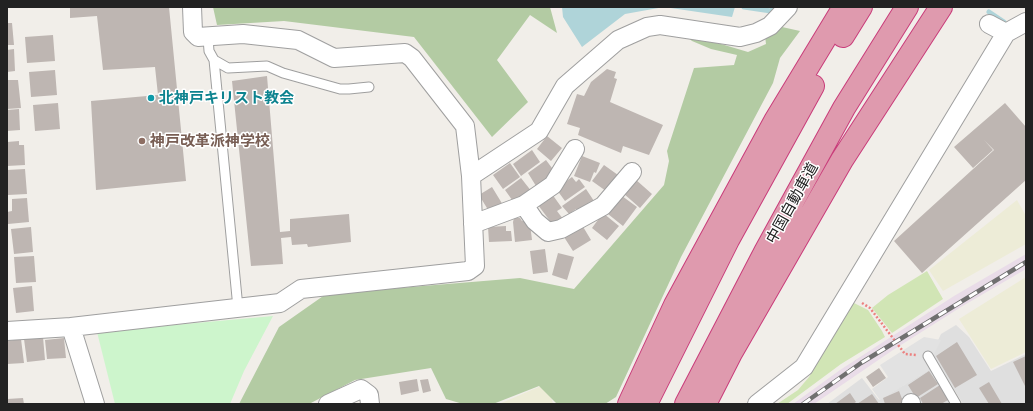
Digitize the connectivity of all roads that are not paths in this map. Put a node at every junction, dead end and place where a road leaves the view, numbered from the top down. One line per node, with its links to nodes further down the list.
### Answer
1 (192, 7): 10 (street)
2 (788, 7): 15 (street)
3 (844, 7): 25 (highway)
4 (860, 7): 26 (highway)
5 (907, 7): 27 (highway, 中国自動車道)
6 (941, 7): 28 (highway)
7 (1026, 22): 9 (street)
8 (989, 24): 9 (street)
9 (1006, 33): 29 (street)
10 (208, 38): 11 (lane); 15 (street)
11 (214, 60): 12 (lane); 18 (lane)
12 (369, 87)
13 (575, 149): 16 (street)
14 (632, 172): 16 (street)
15 (471, 176): 17 (street)
16 (524, 205): 17 (street)
17 (473, 224): 18 (street)
18 (238, 308): 19 (street)
19 (71, 327): 20 (street); 22 (street)
20 (7, 331)
21 (928, 356): 30 (lane)
22 (95, 404)
23 (329, 404): 24 (street)
24 (370, 404)
25 (629, 404)
26 (646, 404)
27 (686, 404)
28 (705, 404)
29 (757, 404)
30 (956, 404)

